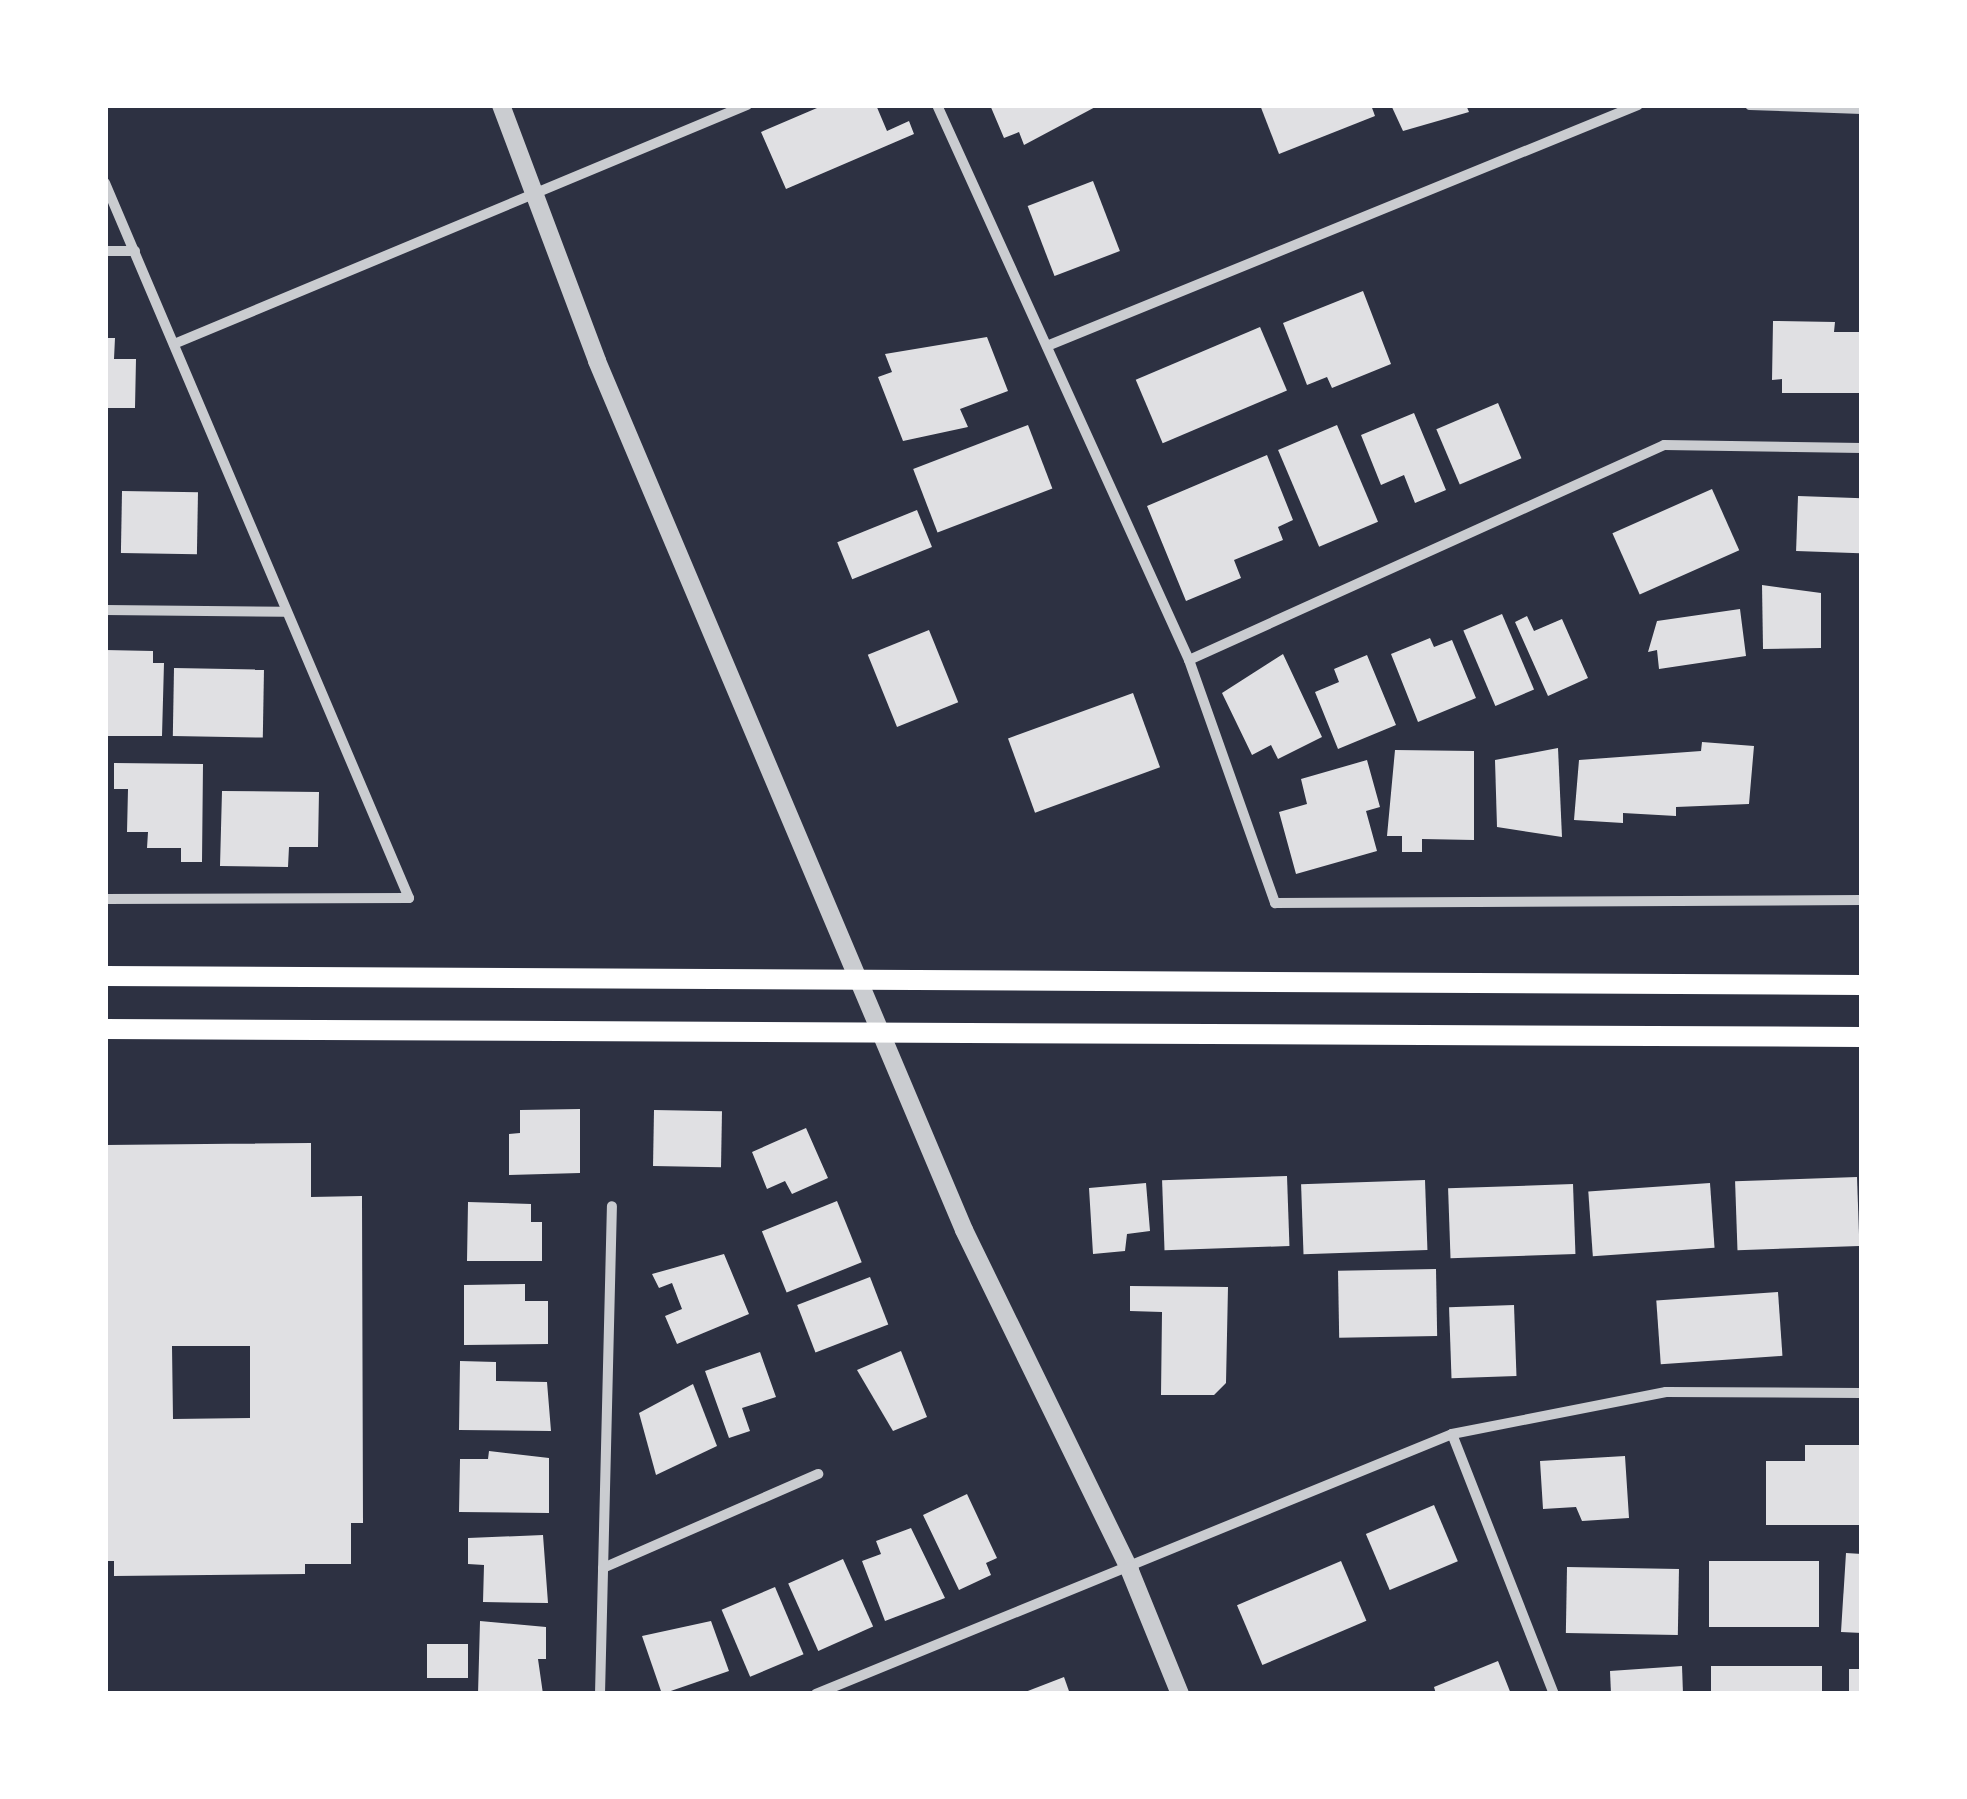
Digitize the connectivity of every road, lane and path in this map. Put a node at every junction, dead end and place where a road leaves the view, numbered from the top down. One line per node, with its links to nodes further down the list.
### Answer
1 (501, 105): 8 (street)
2 (747, 105): 8 (street)
3 (937, 105): 12 (street)
4 (1638, 105): 12 (street)
5 (1750, 105): 6 (street)
6 (1862, 109)
7 (105, 183): 10 (street)
8 (534, 194): 11 (street); 20 (street)
9 (105, 251): 10 (street)
10 (135, 251): 11 (street)
11 (174, 344): 15 (street)
12 (1047, 346): 16 (street)
13 (1862, 448): 16 (street)
14 (105, 610): 15 (street)
15 (284, 612): 17 (street)
16 (1189, 660): 18 (street)
17 (105, 899)
18 (1862, 900)
19 (105, 976): 20 (main road)
20 (864, 983): 21 (main road); 23 (street)
21 (1862, 985)
22 (105, 1029): 23 (main road)
23 (886, 1035): 24 (main road); 30 (street)
24 (1862, 1038)
25 (612, 1206): 29 (street)
26 (1862, 1393): 27 (street)
27 (1452, 1434): 30 (street); 34 (street)
28 (818, 1474): 29 (street)
29 (603, 1568): 31 (street)
30 (1130, 1571): 32 (street); 33 (street)
31 (600, 1694)
32 (816, 1694)
33 (1180, 1694)
34 (1554, 1694)

